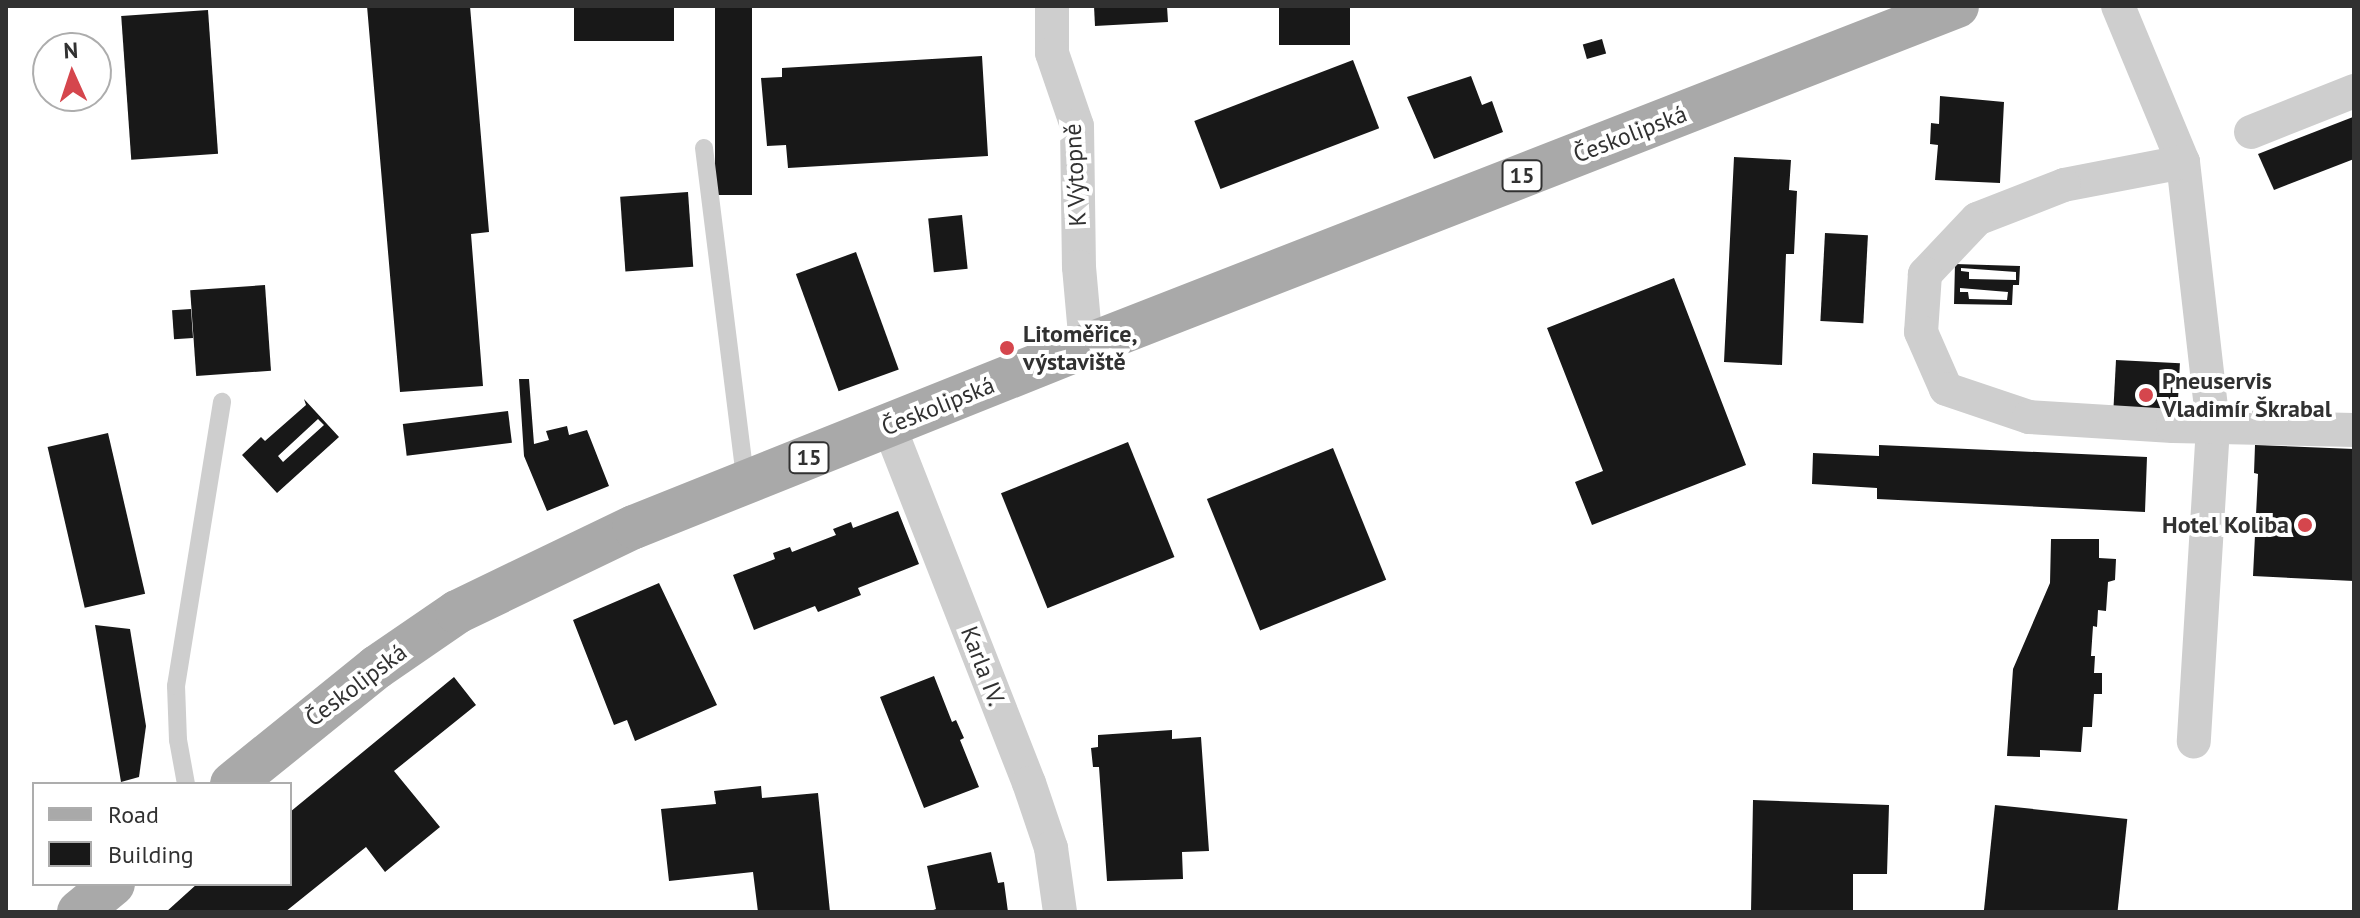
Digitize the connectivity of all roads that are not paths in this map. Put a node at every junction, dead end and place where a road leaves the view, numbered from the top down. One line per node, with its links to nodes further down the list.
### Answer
1 (1052, 6): 8 (street, K Výtopně)
2 (1957, 6): 8 (main road, Českolipská / 15)
3 (2118, 6): 7 (street)
4 (2354, 91): 5 (street)
5 (2251, 132)
6 (704, 148): 13 (lane)
7 (2183, 162): 11 (street); 11 (street)
8 (1086, 346): 10 (main road, Českolipská / 15)
9 (222, 402): 15 (lane)
10 (889, 426): 13 (main road, Českolipská / 15); 19 (street, Karla IV.)
11 (2213, 427): 12 (street); 14 (street)
12 (2354, 430)
13 (746, 483): 16 (main road, Českolipská / 15)
14 (2194, 741)
15 (186, 782)
16 (234, 782)
17 (111, 886): 18 (main road)
18 (79, 912)
19 (1060, 912)

